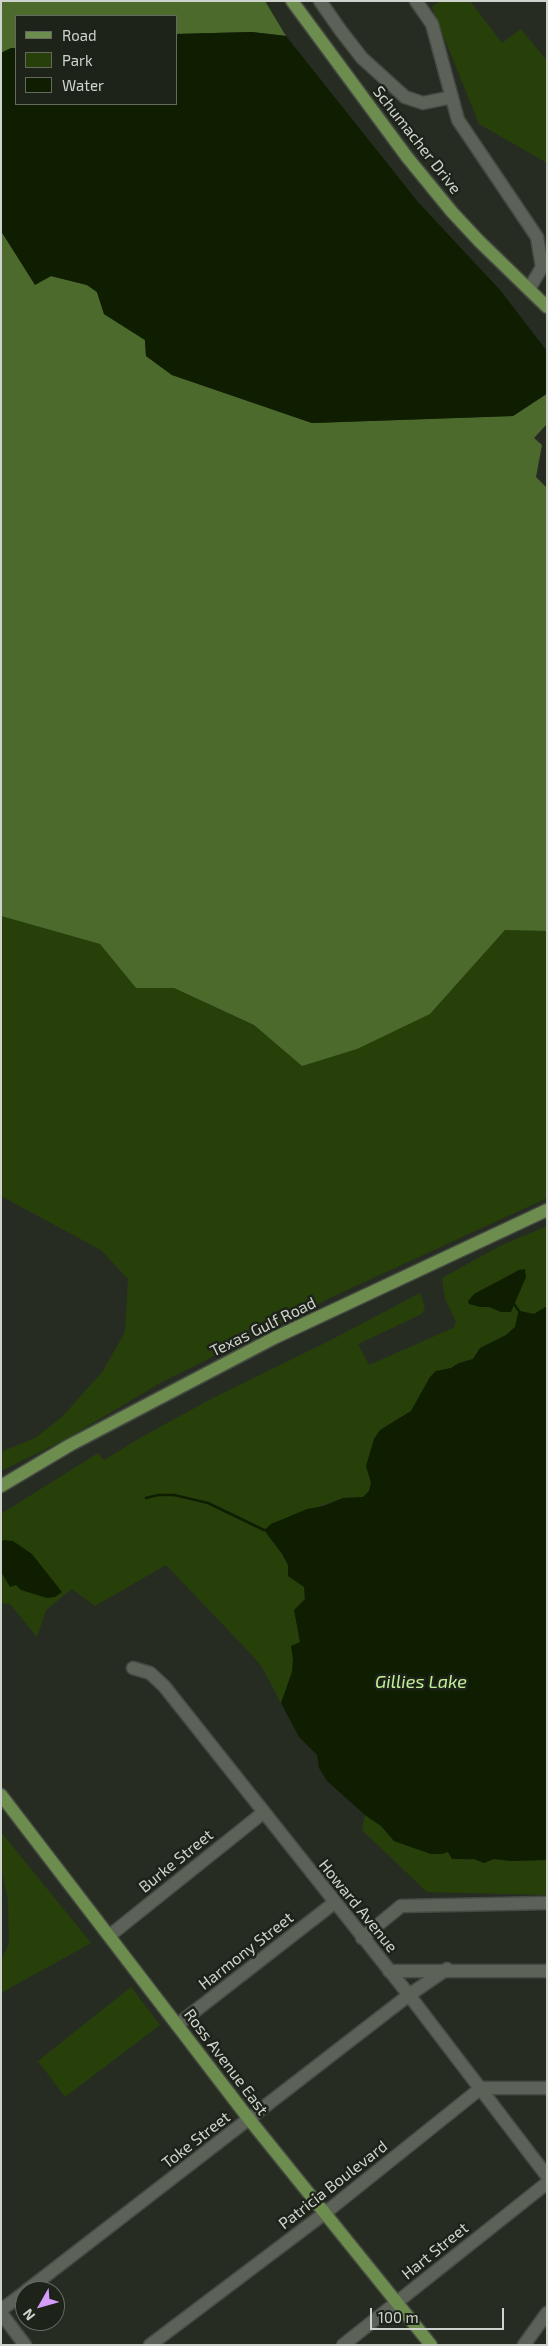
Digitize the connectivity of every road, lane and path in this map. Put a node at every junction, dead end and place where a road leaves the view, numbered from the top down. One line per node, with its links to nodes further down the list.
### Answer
1 (292, 1): 5 (main road, Schumacher Drive)
2 (320, 1): 4 (street)
3 (422, 3): 4 (street)
4 (452, 97): 5 (street)
5 (529, 288): 6 (main road, Schumacher Drive)
6 (547, 306)
7 (547, 1210): 8 (main road, Texas Gulf Road)
8 (1, 1486)
9 (133, 1668): 11 (street, Howard Avenue)
10 (1, 1795): 14 (main road, Ross Avenue East)
11 (264, 1812): 12 (street, Howard Avenue); 14 (street, Burke Street)
12 (334, 1903): 15 (street, Howard Avenue); 20 (street, Harmony Street)
13 (547, 1903): 15 (street)
14 (109, 1936): 20 (main road, Ross Avenue East)
15 (362, 1938): 18 (street, Howard Avenue)
16 (447, 1969): 17 (street); 18 (street); 19 (street, Toke Street)
17 (547, 1970)
18 (389, 1971): 19 (street, Howard Avenue)
19 (408, 1995): 21 (street, Howard Avenue); 23 (street, Toke Street)
20 (177, 2025): 23 (main road, Ross Avenue East)
21 (481, 2088): 22 (street); 24 (street, Howard Avenue); 26 (street, Patricia Boulevard)
22 (547, 2088)
23 (249, 2119): 26 (main road, Ross Avenue East); 27 (street, Toke Street)
24 (547, 2176)
25 (547, 2183): 29 (street, Hart Street)
26 (325, 2213): 29 (main road, Ross Avenue East); 33 (street, Patricia Boulevard)
27 (39, 2281)
28 (15, 2300): 30 (street, Toke Street)
29 (398, 2302): 34 (street, Hart Street); 35 (main road, Ross Avenue East)
30 (1, 2312): 32 (street)
31 (547, 2314): 36 (street)
32 (25, 2345)
33 (150, 2345)
34 (343, 2345)
35 (431, 2345)
36 (524, 2345)

